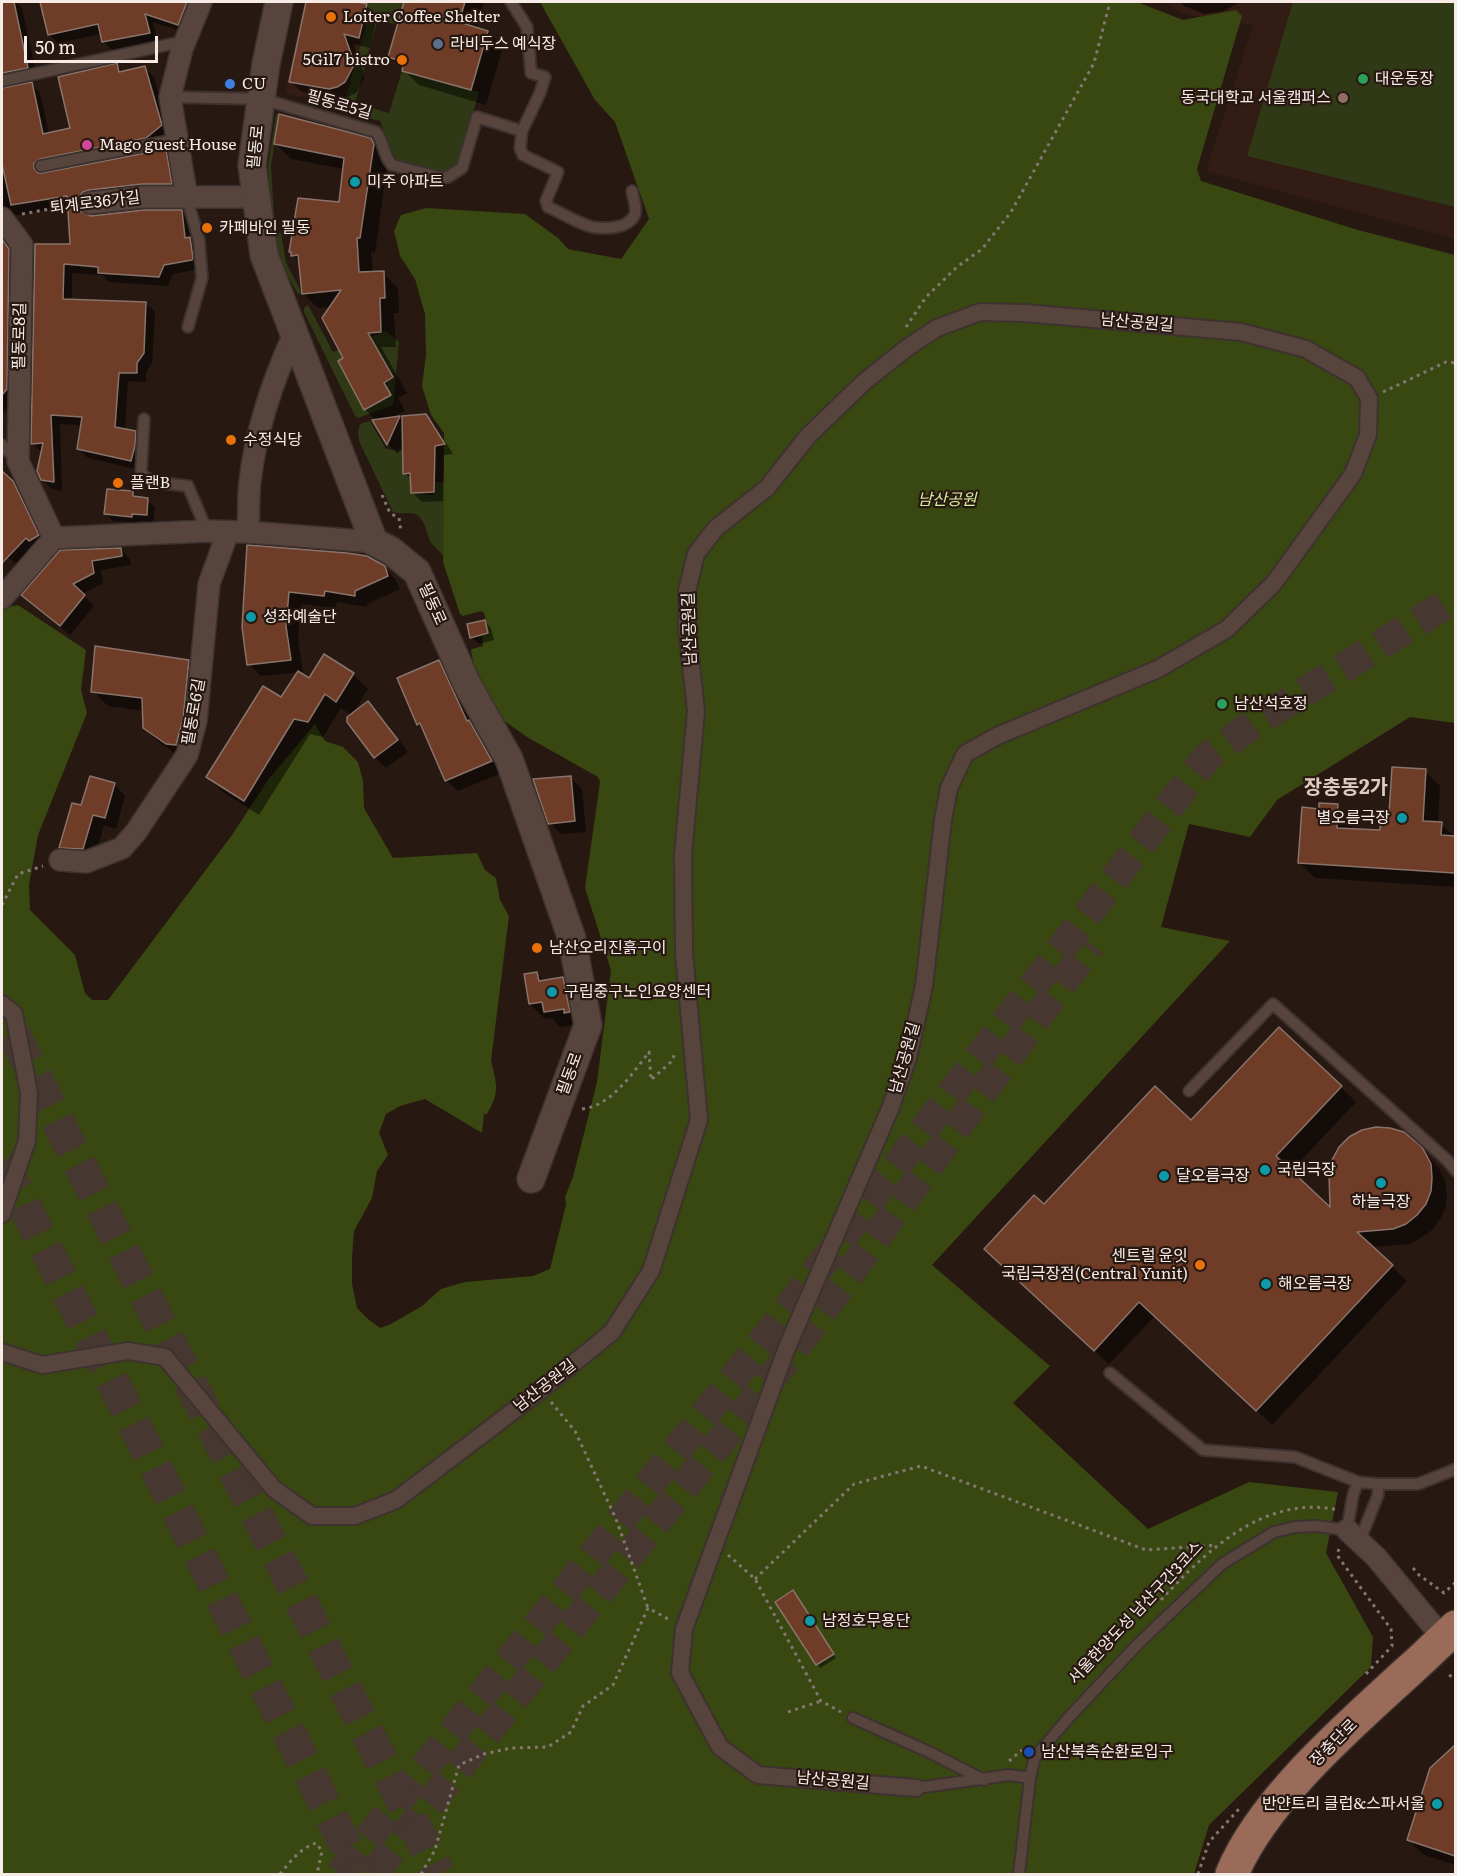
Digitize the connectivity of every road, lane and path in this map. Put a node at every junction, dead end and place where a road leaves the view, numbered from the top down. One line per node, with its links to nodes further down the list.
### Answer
1 (201, 2): 5 (street)
2 (279, 2): 8 (street, 필동로)
3 (511, 2): 9 (lane)
4 (1110, 2): 19 (path)
5 (185, 41): 6 (lane); 7 (street)
6 (2, 81)
7 (170, 97): 8 (lane); 10 (street)
8 (262, 99): 9 (lane, 필동로5길); 13 (street, 필동로)
9 (522, 131): 12 (lane)
10 (178, 139): 11 (lane); 14 (street)
11 (41, 165)
12 (632, 191)
13 (255, 197): 14 (street, 퇴계로36가길); 18 (street, 필동로)
14 (187, 198): 15 (street, 퇴계로36가길); 17 (lane)
15 (90, 203): 16 (path, 퇴계로36가길)
16 (2, 218): 24 (street, 필동로8길)
17 (188, 327)
18 (294, 334): 27 (street, 필동로6길); 29 (street, 필동로)
19 (908, 347): 21 (street, 남산공원길); 35 (street, 남산공원길)
20 (1455, 363): 21 (path)
21 (1369, 398): 48 (street, 남산공원길)
22 (144, 420): 26 (lane)
23 (2, 445): 24 (lane, 필동로8길)
24 (18, 461): 28 (street, 필동로8길)
25 (381, 493): 30 (path)
26 (207, 531): 27 (street); 28 (street)
27 (238, 532): 29 (street); 32 (street, 필동로6길)
28 (54, 538): 31 (street)
29 (374, 542): 30 (street, 필동로)
30 (405, 564): 37 (street, 필동로)
31 (2, 598)
32 (60, 860): 33 (path)
33 (2, 905)
34 (2, 1004): 40 (street)
35 (690, 1022): 37 (path); 43 (street, 남산공원길)
36 (1189, 1091): 38 (lane)
37 (556, 1111): 39 (street, 필동로)
38 (1455, 1171)
39 (531, 1179)
40 (2, 1214)
41 (2, 1352): 43 (street, 남산공원길)
42 (1110, 1373): 45 (lane)
43 (541, 1390): 54 (path)
44 (1455, 1469): 46 (lane)
45 (1358, 1482): 46 (lane); 47 (lane)
46 (1378, 1484): 47 (lane)
47 (1352, 1528): 49 (path, 서울한양도성 남산구간3코스); 56 (street); 57 (path); 65 (lane)
48 (716, 1544): 51 (path); 55 (street, 남산공원길)
49 (1216, 1545): 51 (path); 53 (path, 서울한양도성 남산구간3코스)
50 (1411, 1566): 52 (path)
51 (754, 1579): 60 (path)
52 (1455, 1582)
53 (1158, 1604)
54 (648, 1608): 55 (path); 70 (path)
55 (684, 1629): 67 (street, 남산공원길)
56 (1449, 1632): 72 (main road, 장충단로)
57 (1392, 1647)
58 (1449, 1675): 59 (path)
59 (1455, 1679)
60 (821, 1701): 61 (path); 62 (path)
61 (788, 1712)
62 (853, 1718): 66 (lane)
63 (1024, 1749): 64 (path)
64 (1009, 1775): 65 (lane); 66 (lane)
65 (1030, 1778): 71 (lane)
66 (984, 1780): 67 (lane)
67 (916, 1788)
68 (280, 1875): 69 (path)
69 (317, 1875)
70 (421, 1875)
71 (1019, 1875)
72 (1232, 1875)

